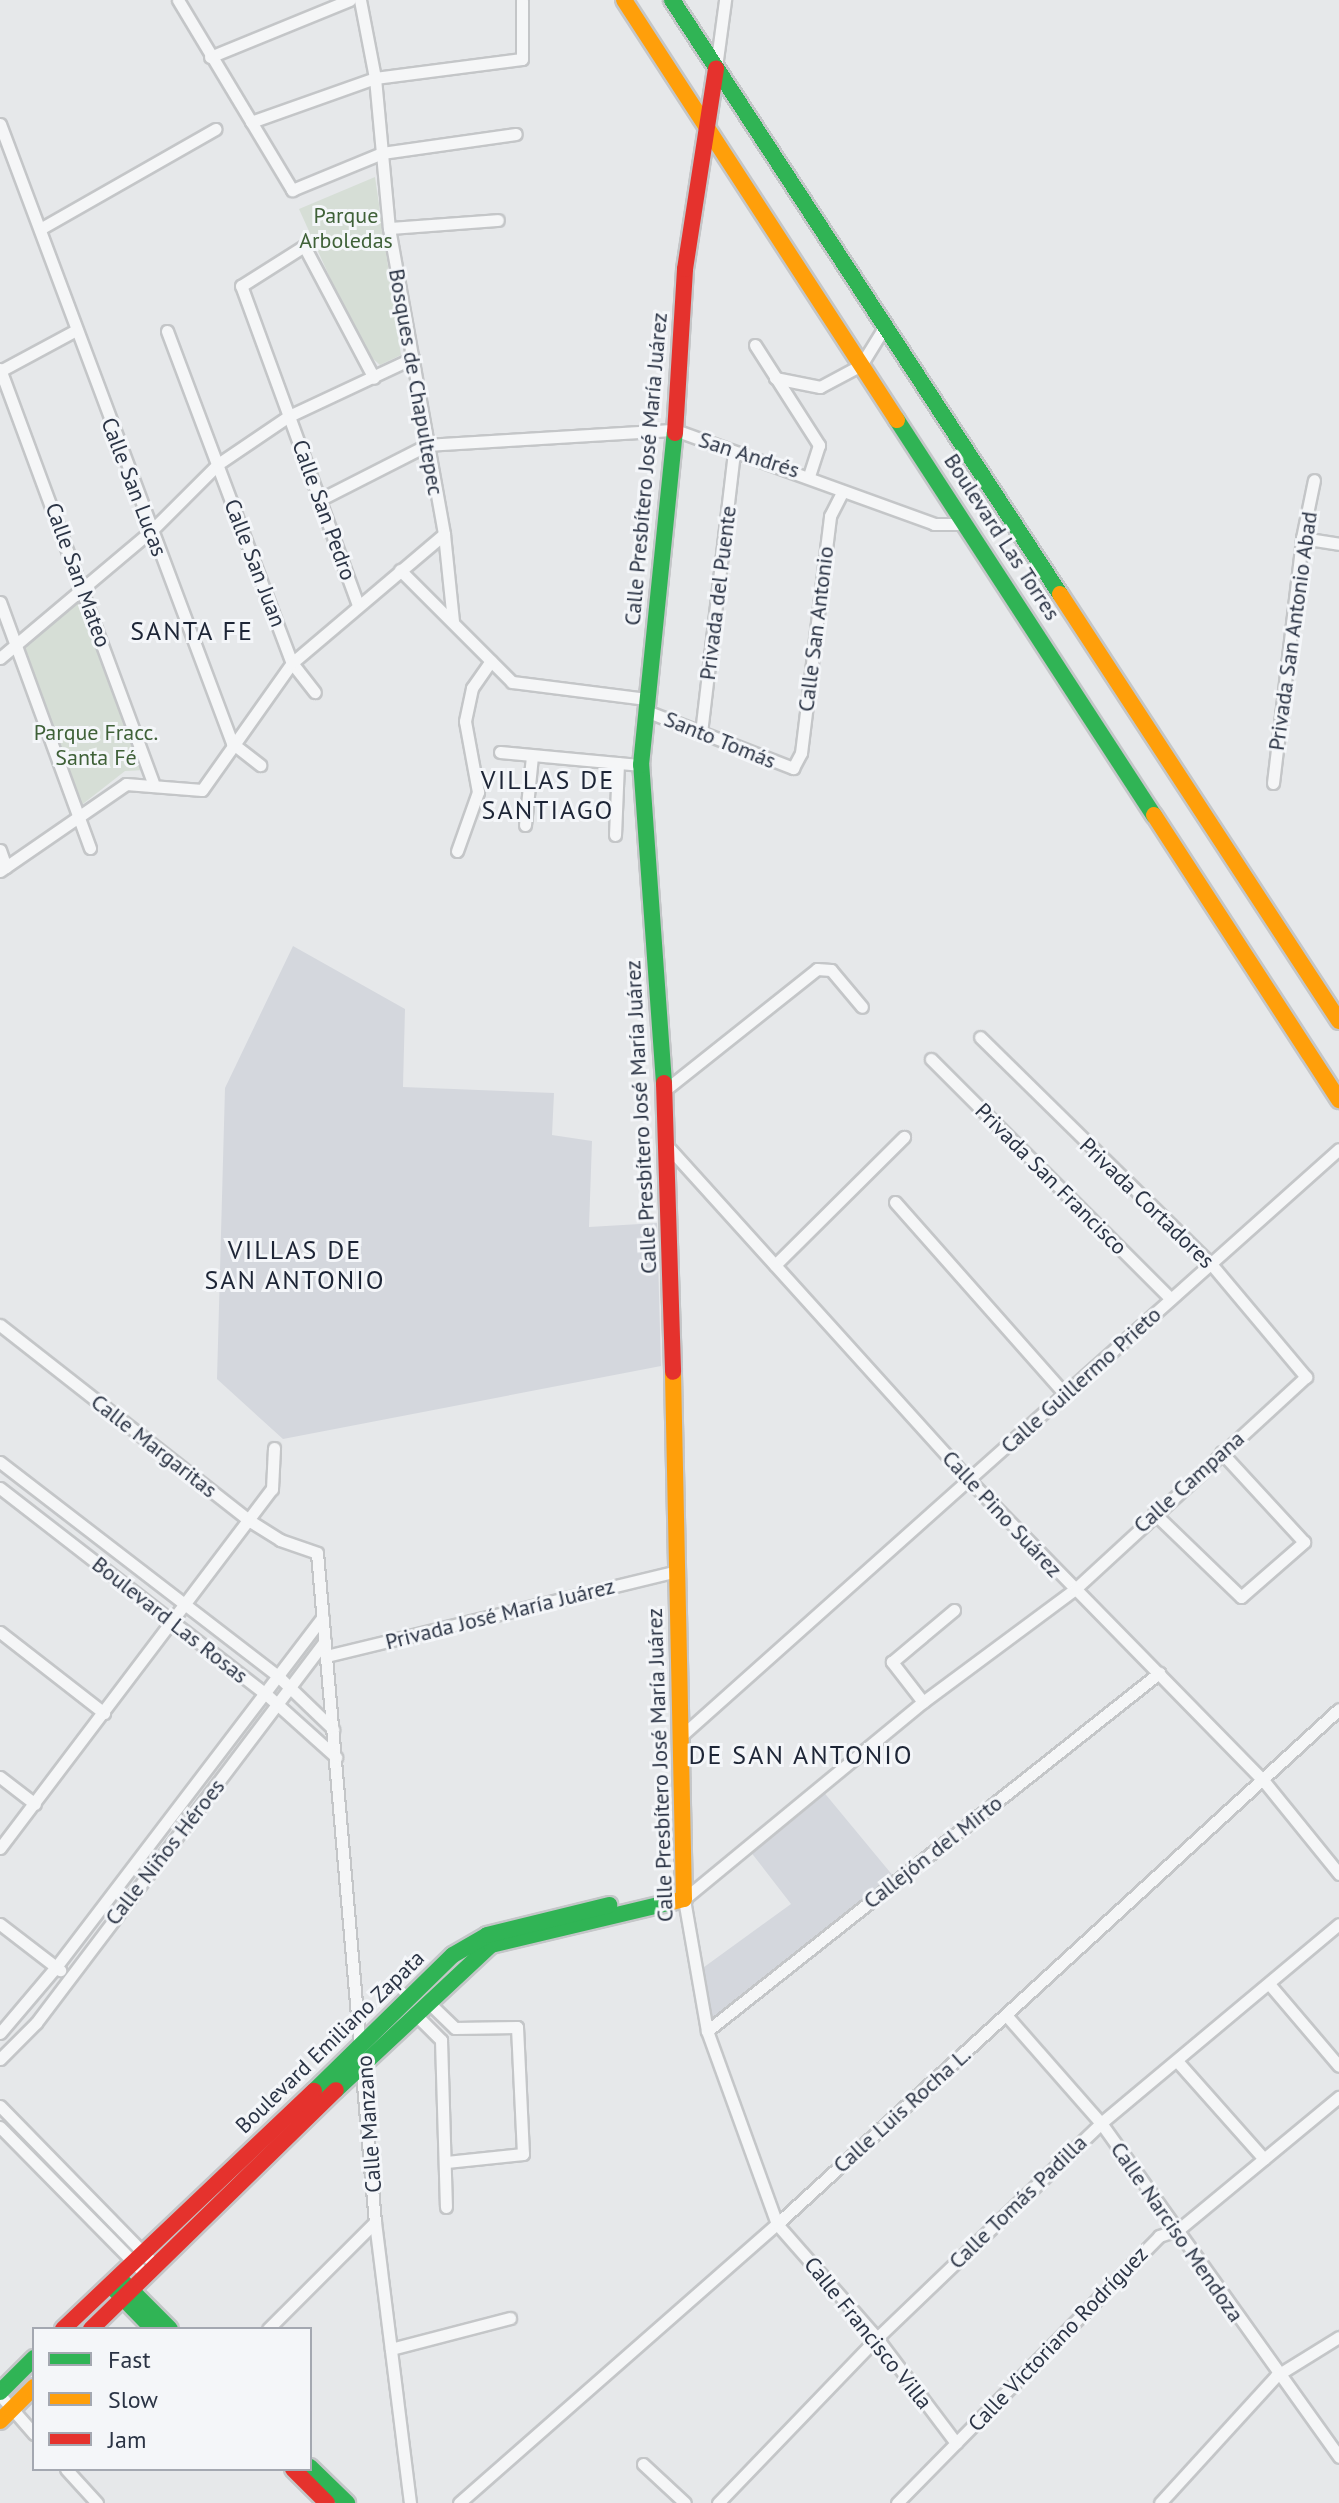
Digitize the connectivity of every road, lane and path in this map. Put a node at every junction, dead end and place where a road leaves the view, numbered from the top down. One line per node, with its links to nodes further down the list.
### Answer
1 (178, 0): 8 (street)
2 (350, 0): 8 (street)
3 (360, 0): 9 (street, Bosques de Chapultepec)
4 (522, 0): 9 (street)
5 (624, 0): 12 (street, Boulevard Las Torres)
6 (672, 0): 10 (street, Boulevard Las Torres)
7 (725, 0): 10 (street, Calle Presbítero José María Juárez)
8 (210, 57): 11 (street)
9 (375, 78): 11 (street); 16 (street, Bosques de Chapultepec)
10 (713, 84): 12 (street, Calle Presbítero José María Juárez); 22 (street, Boulevard Las Torres)
11 (251, 122): 16 (street)
12 (705, 125): 24 (street, Boulevard Las Torres); 30 (street, Calle Presbítero José María Juárez)
13 (1, 129): 19 (street, Calle San Lucas)
14 (215, 129): 19 (street)
15 (516, 134): 16 (street)
16 (382, 153): 18 (street, Bosques de Chapultepec)
17 (498, 220): 18 (street)
18 (389, 228): 25 (street, Bosques de Chapultepec)
19 (40, 229): 20 (street, Calle San Lucas)
20 (76, 330): 26 (street); 39 (street, Calle San Lucas)
21 (167, 331): 33 (street, Calle San Juan)
22 (882, 331): 24 (street); 72 (street, Boulevard Las Torres)
23 (755, 345): 28 (street)
24 (866, 357): 28 (street); 38 (street, Boulevard Las Torres)
25 (413, 358): 27 (street); 31 (street, Bosques de Chapultepec)
26 (0, 370): 44 (street, Calle San Mateo)
27 (374, 378): 29 (street); 29 (street, Calle San Pedro)
28 (775, 378): 34 (street)
29 (289, 416): 33 (street); 37 (street, Calle San Pedro)
30 (675, 430): 31 (street, San Andrés); 32 (street, San Andrés); 53 (street, Calle Presbítero José María Juárez)
31 (427, 445): 37 (street); 40 (street, Bosques de Chapultepec)
32 (734, 453): 34 (street, San Andrés); 54 (street, Privada del Puente)
33 (218, 464): 39 (street); 51 (street, Calle San Juan)
34 (809, 475): 36 (street, San Andrés)
35 (1314, 480): 41 (street, Privada San Antonio Abad)
36 (842, 492): 38 (street, San Andrés); 61 (street, Calle San Antonio)
37 (321, 499): 46 (street, Calle San Pedro)
38 (967, 524): 76 (street, Boulevard Las Torres)
39 (151, 531): 44 (street); 55 (street, Calle San Lucas)
40 (444, 534): 43 (street); 47 (street, Bosques de Chapultepec)
41 (1302, 538): 42 (street); 63 (street, Privada San Antonio Abad)
42 (1339, 544)
43 (400, 570): 46 (street); 47 (street, Santo Tomás)
44 (83, 588): 48 (street); 62 (street, Calle San Mateo)
45 (0, 602): 48 (street)
46 (358, 605): 51 (street)
47 (453, 621): 50 (street, Santo Tomás)
48 (16, 644): 49 (street); 64 (street)
49 (0, 658)
50 (491, 661): 53 (street, Santo Tomás); 69 (street)
51 (292, 663): 52 (street, Calle San Juan); 55 (street)
52 (315, 692)
53 (647, 705): 54 (street, Santo Tomás); 60 (street, Calle Presbítero José María Juárez)
54 (701, 733): 61 (street, Santo Tomás)
55 (232, 743): 59 (street); 62 (street)
56 (500, 752): 57 (street)
57 (532, 756): 58 (street); 65 (street)
58 (618, 763): 60 (street); 66 (street)
59 (260, 765)
60 (641, 765): 75 (street, Calle Presbítero José María Juárez)
61 (793, 768)
62 (153, 782): 64 (street)
63 (1273, 783)
64 (75, 816): 67 (street); 70 (street)
65 (525, 825)
66 (615, 835)
67 (90, 848)
68 (0, 850): 70 (street)
69 (457, 851)
70 (3, 869)
71 (862, 1007): 75 (street)
72 (1339, 1021)
73 (980, 1037): 82 (street, Privada Cortadores)
74 (931, 1059): 83 (street, Privada San Francisco)
75 (665, 1090): 78 (street, Calle Presbítero José María Juárez)
76 (1339, 1100)
77 (904, 1137): 81 (street)
78 (669, 1148): 81 (street, Calle Pino Suárez); 95 (street, Calle Presbítero José María Juárez)
79 (1339, 1149): 82 (street, Calle Guillermo Prieto)
80 (895, 1202): 86 (street)
81 (775, 1265): 90 (street, Calle Pino Suárez)
82 (1212, 1265): 83 (street, Calle Guillermo Prieto); 85 (street, Privada Cortadores)
83 (1171, 1299): 86 (street, Calle Guillermo Prieto)
84 (0, 1325): 93 (street, Calle Margaritas)
85 (1306, 1377): 88 (street, Calle Campana)
86 (1063, 1392): 90 (street, Calle Guillermo Prieto)
87 (274, 1448): 93 (street)
88 (1221, 1452): 92 (street, Calle Campana); 92 (street)
89 (0, 1462): 97 (street, Boulevard Las Rosas)
90 (969, 1480): 96 (street, Calle Pino Suárez); 113 (street, Calle Guillermo Prieto)
91 (0, 1488): 100 (street, Boulevard Las Rosas)
92 (1154, 1513): 96 (street, Calle Campana)
93 (250, 1521): 94 (street, Calle Margaritas); 97 (street)
94 (317, 1553): 99 (street, Calle Manzano)
95 (674, 1572): 103 (street, Privada José María Juárez); 113 (street, Calle Presbítero José María Juárez)
96 (1074, 1590): 104 (street, Calle Pino Suárez); 108 (street, Calle Campana)
97 (186, 1605): 100 (street); 105 (street, Boulevard Las Rosas)
98 (954, 1610): 108 (street)
99 (323, 1617): 102 (street, Calle Manzano); 105 (street, Calle Niños Héroes)
100 (173, 1621): 107 (street, Boulevard Las Rosas); 111 (street)
101 (0, 1632): 111 (street)
102 (325, 1641): 103 (street, Calle Manzano); 106 (street, Calle Niños Héroes)
103 (326, 1656): 112 (street, Calle Manzano)
104 (1159, 1673): 116 (street, Calle Pino Suárez); 130 (street, Callejón del Mirto)
105 (280, 1678): 106 (street, Boulevard Las Rosas); 107 (street, Calle Niños Héroes)
106 (293, 1689): 109 (street, Calle Niños Héroes); 112 (street, Boulevard Las Rosas)
107 (267, 1695): 109 (street, Boulevard Las Rosas); 123 (street, Calle Niños Héroes)
108 (923, 1702): 120 (street, Calle Campana)
109 (279, 1705): 114 (street, Boulevard Las Rosas); 124 (street, Calle Niños Héroes)
110 (1339, 1709): 116 (street, Calle Luis Rocha L.)
111 (104, 1713): 117 (street)
112 (333, 1729): 114 (street, Calle Manzano)
113 (678, 1738): 120 (street, Calle Presbítero José María Juárez)
114 (336, 1757): 133 (street, Calle Manzano)
115 (0, 1777): 117 (street)
116 (1263, 1780): 119 (street, Calle Pino Suárez); 128 (street, Calle Luis Rocha L.)
117 (35, 1804): 118 (street)
118 (0, 1848)
119 (1339, 1874)
120 (684, 1893): 126 (street, Boulevard Emiliano Zapata); 130 (street, Calle Presbítero José María Juárez); 133 (street, Boulevard Emiliano Zapata)
121 (0, 1924): 123 (street)
122 (1339, 1924): 125 (street, Calle Tomás Padilla)
123 (56, 1967): 124 (street); 131 (street, Calle Niños Héroes)
124 (69, 1976): 134 (street, Calle Niños Héroes)
125 (1270, 1985): 135 (street, Calle Tomás Padilla); 136 (street)
126 (428, 2002): 127 (street, Boulevard Emiliano Zapata); 129 (street)
127 (415, 2014): 132 (street); 133 (street, Boulevard Emiliano Zapata)
128 (1006, 2015): 139 (street, Calle Narciso Mendoza); 145 (street, Calle Luis Rocha L.)
129 (455, 2028): 132 (street); 142 (street)
130 (707, 2031): 145 (street, Calle Presbítero José María Juárez)
131 (0, 2033)
132 (441, 2040): 142 (street)
133 (364, 2056): 144 (street, Calle Manzano); 147 (street, Boulevard Emiliano Zapata); 148 (street, Boulevard Emiliano Zapata)
134 (0, 2059)
135 (1177, 2061): 139 (street, Calle Tomás Padilla); 141 (street)
136 (1339, 2066)
137 (1339, 2097): 141 (street, Calle Victoriano Rodríguez)
138 (0, 2106): 147 (street)
139 (1101, 2123): 146 (street, Calle Narciso Mendoza); 158 (street, Calle Tomás Padilla)
140 (0, 2127): 147 (street)
141 (1264, 2159): 146 (street, Calle Victoriano Rodríguez)
142 (446, 2162): 143 (street)
143 (446, 2207)
144 (375, 2222): 156 (street); 159 (street, Calle Manzano)
145 (777, 2224): 158 (street, Calle Francisco Villa); 176 (street, Calle Luis Rocha L.)
146 (1178, 2230): 161 (street, Calle Narciso Mendoza); 166 (street, Calle Victoriano Rodríguez)
147 (136, 2256): 148 (street); 149 (street, Boulevard Emiliano Zapata)
148 (150, 2270): 150 (street, Boulevard Emiliano Zapata)
149 (113, 2279): 150 (street); 152 (street, Boulevard Emiliano Zapata)
150 (126, 2293): 153 (street, Boulevard Emiliano Zapata); 154 (street); 155 (street)
151 (510, 2318): 159 (street)
152 (65, 2327)
153 (93, 2327)
154 (152, 2327)
155 (168, 2327)
156 (270, 2327)
157 (1339, 2337): 161 (street)
158 (877, 2338): 166 (street, Calle Francisco Villa); 178 (street, Calle Tomás Padilla)
159 (391, 2349): 175 (street, Calle Manzano)
160 (32, 2360): 163 (street)
161 (1276, 2376): 167 (street, Calle Narciso Mendoza); 180 (street)
162 (32, 2389): 164 (street)
163 (0, 2394): 164 (street)
164 (6, 2415): 165 (street)
165 (32, 2433)
166 (956, 2443): 179 (street, Calle Victoriano Rodríguez)
167 (1339, 2457)
168 (643, 2464): 177 (street)
169 (312, 2469): 174 (street)
170 (68, 2471): 172 (street)
171 (295, 2471): 173 (street)
172 (97, 2503)
173 (327, 2503)
174 (347, 2503)
175 (410, 2503)
176 (459, 2503)
177 (685, 2503)
178 (718, 2503)
179 (897, 2503)
180 (1160, 2503)

